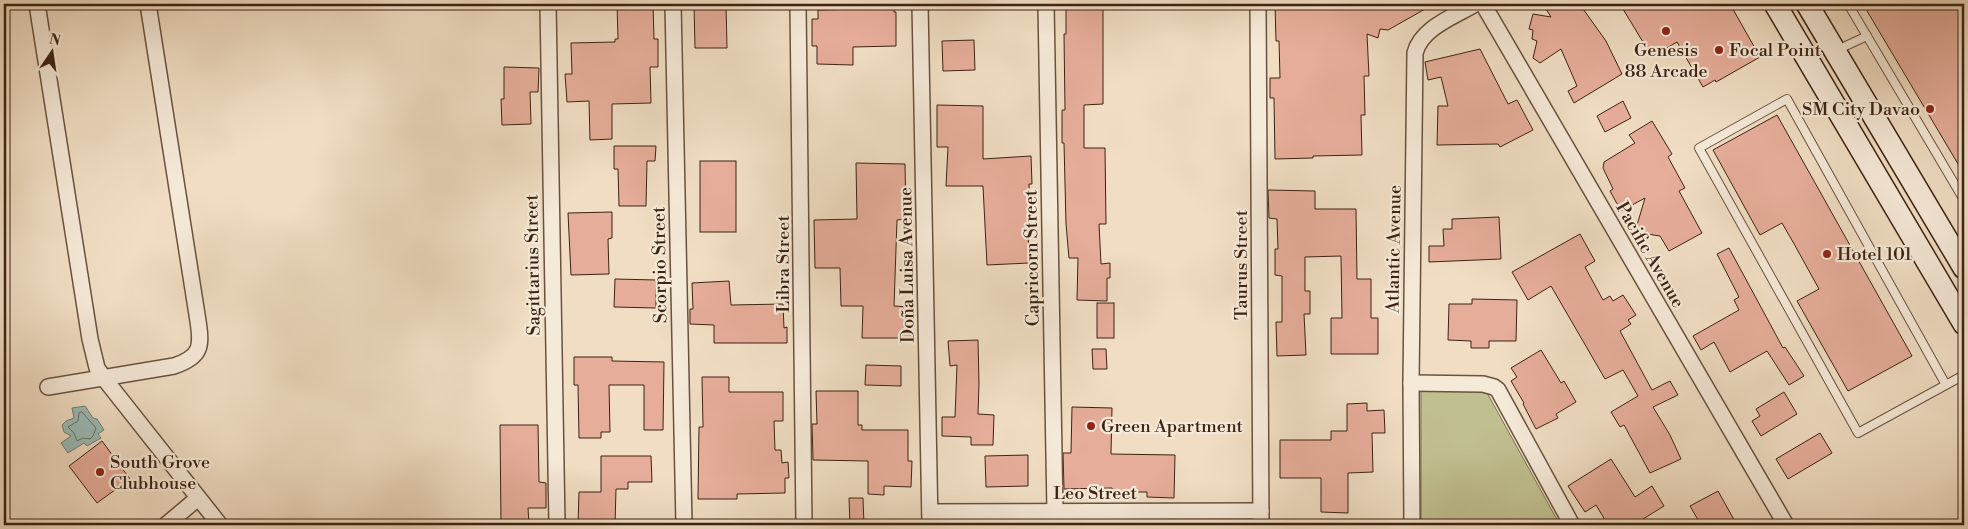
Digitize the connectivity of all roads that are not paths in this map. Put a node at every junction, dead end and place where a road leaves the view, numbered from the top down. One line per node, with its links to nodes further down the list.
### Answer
1 (38, 4): 21 (street)
2 (148, 4): 21 (street)
3 (548, 4): 31 (street, Sagittarius Street)
4 (673, 4): 32 (street, Scorpio Street)
5 (798, 4): 33 (street, Libra Street)
6 (920, 4): 27 (street, Doña Luisa Avenue)
7 (1046, 4): 26 (street, Capricorn Street)
8 (1258, 4): 28 (street, Taurus Street)
9 (1476, 4): 22 (street, Atlantic Avenue)
10 (1483, 4): 36 (street, Pacific Avenue)
11 (1774, 4): 16 (street)
12 (1808, 4): 15 (street)
13 (1848, 4): 14 (lane)
14 (1867, 36): 15 (lane); 17 (lane)
15 (1834, 51): 16 (street); 18 (street)
16 (1809, 64): 19 (street)
17 (1964, 200)
18 (1964, 268)
19 (1964, 324)
20 (1964, 375): 23 (lane)
21 (103, 377): 24 (street); 25 (street)
22 (1411, 383): 34 (street, Atlantic Avenue); 35 (street)
23 (1946, 385): 23 (lane)
24 (48, 387)
25 (198, 498): 29 (street); 30 (street)
26 (1055, 512): 27 (street, Leo Street); 28 (street, Leo Street)
27 (930, 518)
28 (1261, 518)
29 (166, 525)
30 (220, 525)
31 (557, 525)
32 (684, 525)
33 (804, 525)
34 (1412, 525)
35 (1572, 525)
36 (1786, 525)

